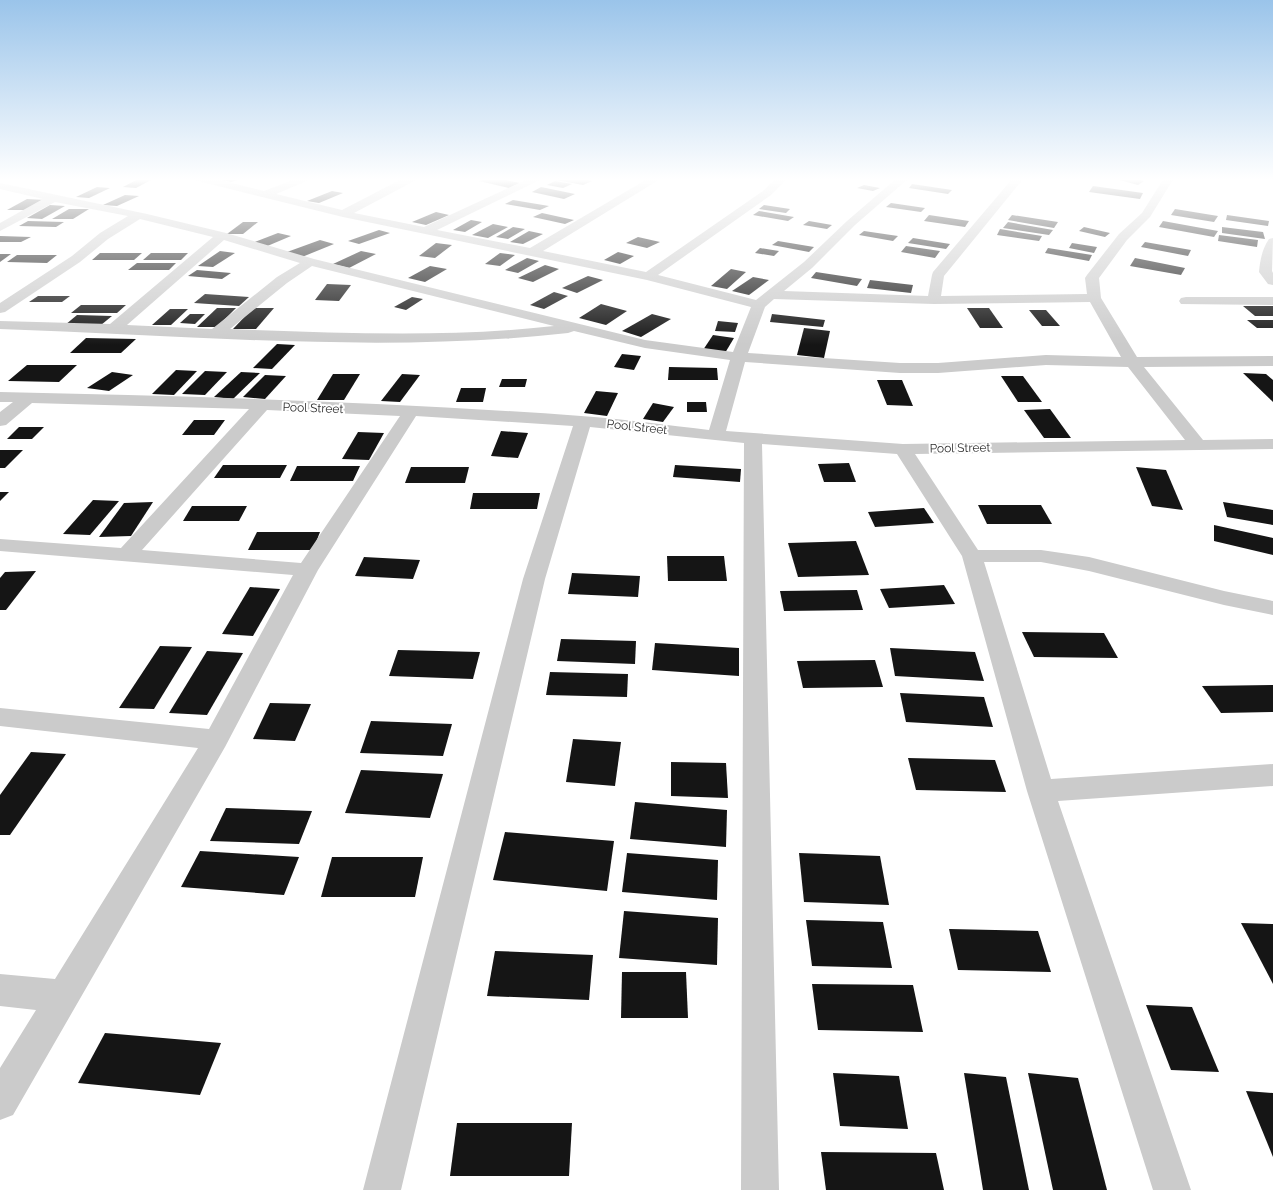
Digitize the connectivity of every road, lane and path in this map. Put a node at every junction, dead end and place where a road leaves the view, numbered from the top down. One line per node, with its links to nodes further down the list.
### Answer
1 (108, 234): 21 (street)
2 (212, 234): 9 (street)
3 (444, 234): 11 (street)
4 (563, 234): 11 (street)
5 (710, 234): 14 (street)
6 (840, 234): 15 (street)
7 (974, 234): 17 (street)
8 (1127, 234): 16 (street)
9 (222, 236): 12 (street); 24 (street)
10 (1273, 242): 13 (street)
11 (532, 252): 14 (street)
12 (310, 262): 23 (street); 25 (street)
13 (1270, 275)
14 (648, 276): 20 (street)
15 (771, 295): 17 (street); 20 (street)
16 (1094, 298): 17 (street); 28 (street)
17 (934, 300)
18 (1186, 301): 19 (street)
19 (1273, 301)
20 (759, 305): 26 (street)
21 (0, 309)
22 (0, 325): 24 (street)
23 (583, 327): 25 (street); 26 (street)
24 (115, 328): 25 (street)
25 (216, 333)
26 (739, 357): 28 (street); 35 (street)
27 (1273, 360): 28 (street)
28 (1132, 362): 37 (street)
29 (0, 397): 30 (street, Pool Street)
30 (28, 398): 31 (street, Pool Street); 33 (street)
31 (261, 406): 32 (street, Pool Street); 41 (street)
32 (411, 411): 34 (street, Pool Street); 43 (street)
33 (0, 421)
34 (582, 421): 35 (street, Pool Street); 52 (street)
35 (716, 436): 36 (street, Pool Street)
36 (753, 439): 39 (street, Pool Street); 53 (street)
37 (1197, 444): 38 (street, Pool Street); 39 (street, Pool Street)
38 (1273, 444)
39 (903, 449): 42 (street)
40 (0, 545): 41 (street)
41 (126, 555): 43 (street)
42 (972, 556): 44 (street); 48 (street)
43 (307, 570): 46 (street)
44 (1273, 608)
45 (0, 717): 46 (street)
46 (216, 740): 50 (street)
47 (1273, 775): 48 (street)
48 (1041, 791): 54 (street)
49 (0, 990): 50 (street)
50 (64, 996): 51 (street)
51 (0, 1102)
52 (382, 1190)
53 (760, 1190)
54 (1172, 1190)

